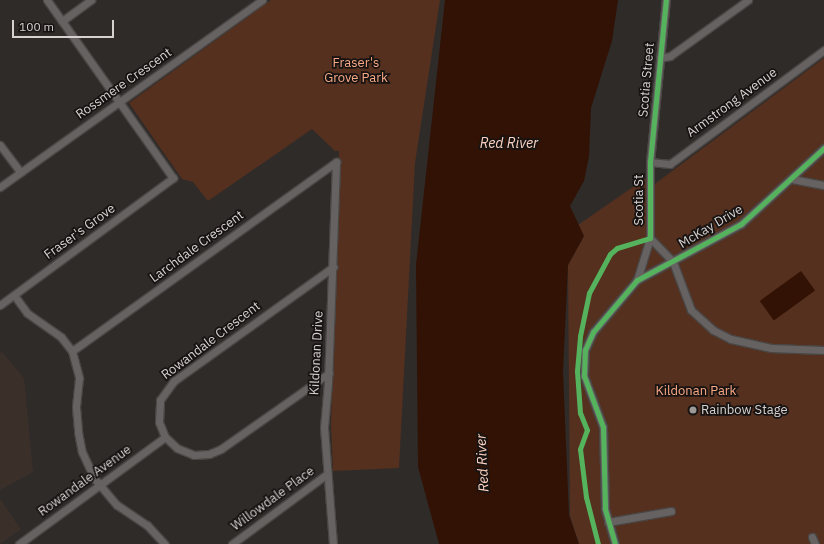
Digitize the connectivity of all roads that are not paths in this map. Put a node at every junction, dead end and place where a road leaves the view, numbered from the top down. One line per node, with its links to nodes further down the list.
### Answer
1 (48, 0): 6 (street)
2 (91, 0): 6 (street)
3 (262, 0): 9 (street, Rossmere Crescent)
4 (666, 0): 8 (street, Scotia Street)
5 (748, 0): 8 (street)
6 (62, 20): 9 (street)
7 (824, 50): 13 (street, Armstrong Avenue)
8 (660, 58): 13 (street, Scotia Street)
9 (120, 102): 14 (street, Rossmere Crescent); 22 (street, Fraser's Grove)
10 (0, 145): 14 (street)
11 (824, 148): 15 (street, McKay Drive)
12 (336, 162): 20 (street, Kildonan Drive); 25 (street, Larchdale Crescent)
13 (650, 162): 18 (street, Scotia St)
14 (20, 172): 17 (street, Rossmere Crescent)
15 (792, 179): 16 (street); 19 (street, McKay Drive)
16 (824, 185)
17 (0, 187)
18 (650, 238): 19 (street, Scotia St); 21 (street, Scotia St)
19 (674, 262): 21 (street, McKay Drive); 24 (street)
20 (333, 267): 26 (street, Kildonan Drive); 27 (street, Rowandale Crescent)
21 (637, 280): 31 (street)
22 (14, 295): 23 (street, Fraser's Grove); 25 (street)
23 (0, 305)
24 (824, 350)
25 (72, 351): 29 (street)
26 (328, 373): 27 (street); 28 (street, Kildonan Drive)
27 (165, 437): 29 (street, Rowandale Avenue)
28 (327, 474): 34 (street, Willowdale Place); 35 (street, Kildonan Drive)
29 (100, 486): 32 (street, Rowandale Avenue); 33 (street)
30 (671, 511): 31 (street)
31 (608, 522): 36 (street)
32 (19, 544)
33 (165, 544)
34 (232, 544)
35 (333, 544)
36 (615, 544)

